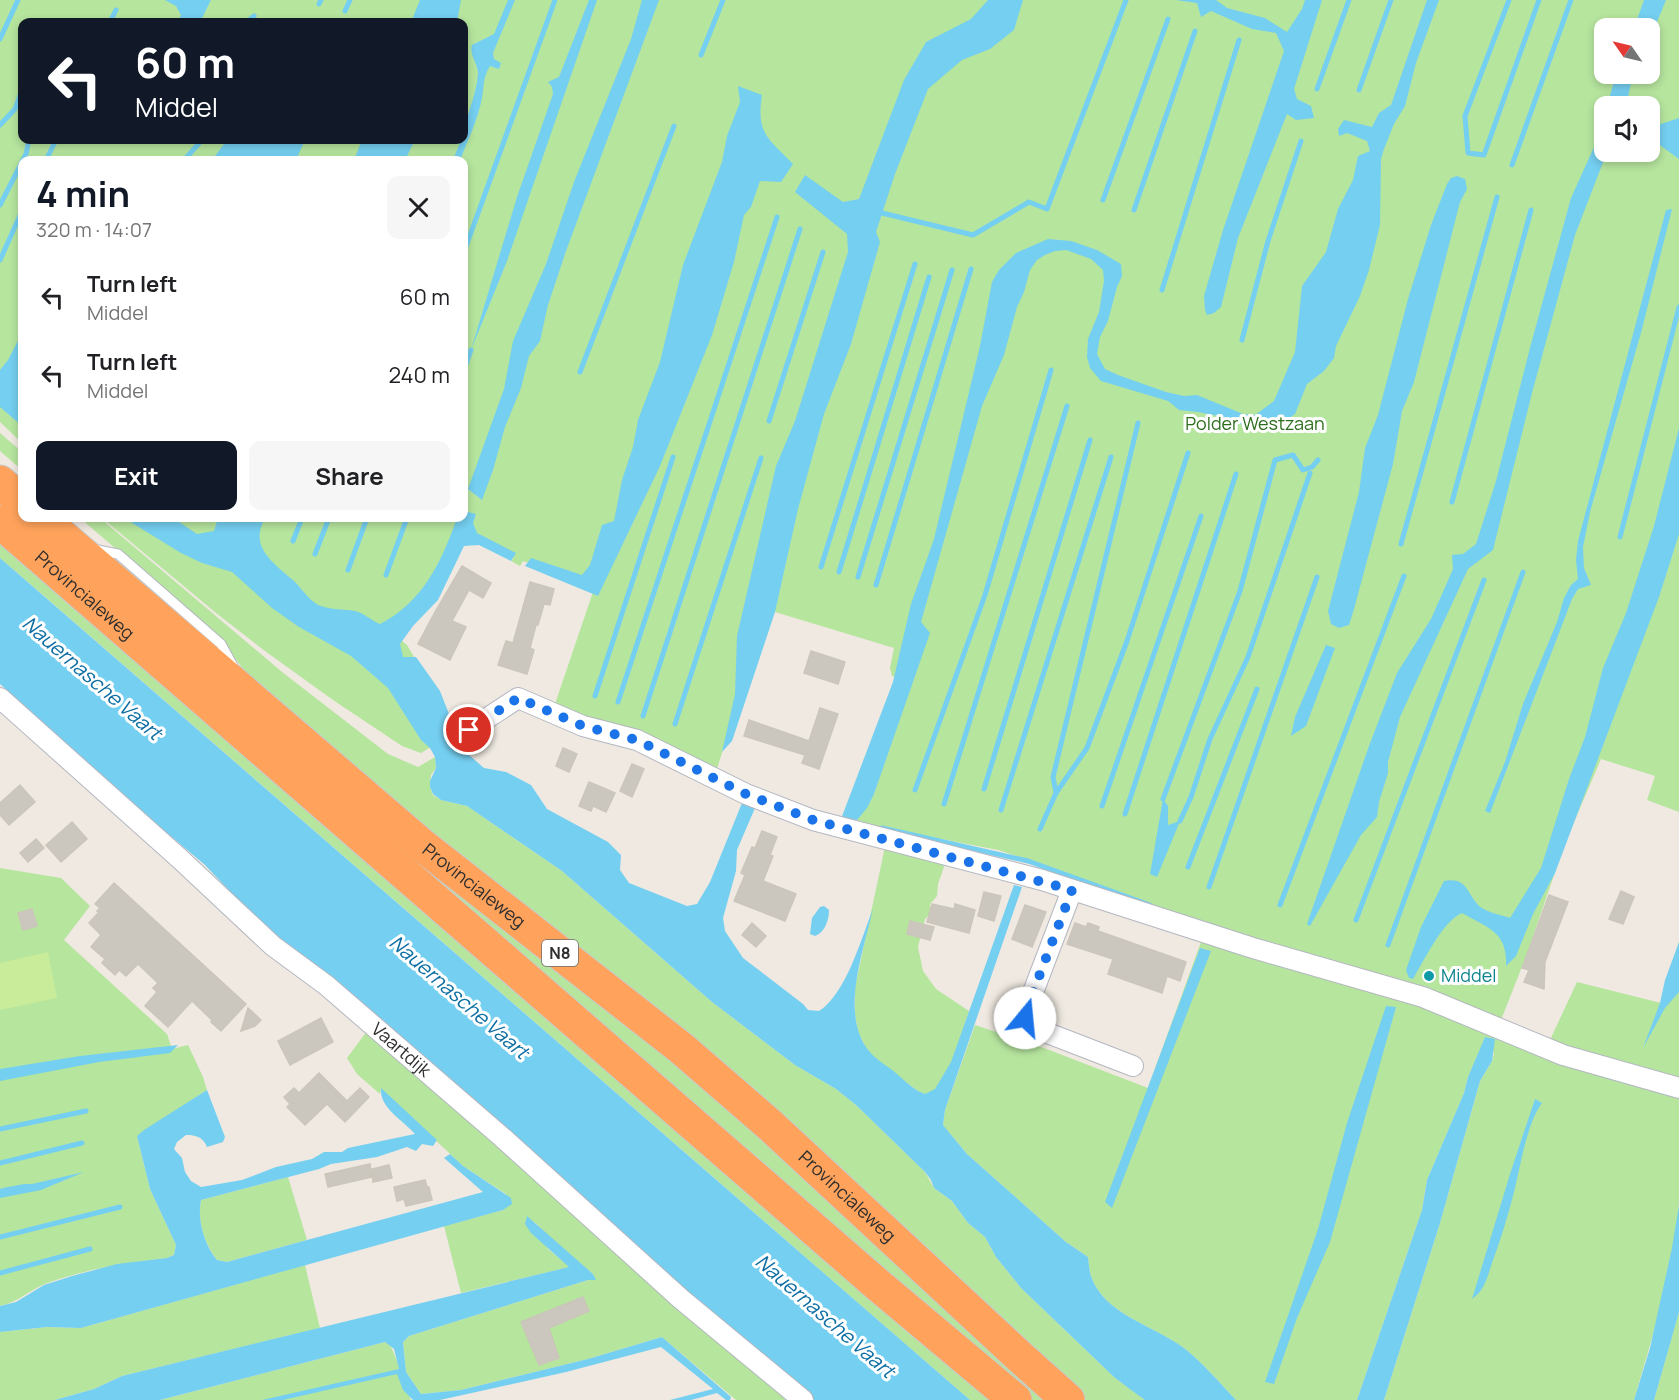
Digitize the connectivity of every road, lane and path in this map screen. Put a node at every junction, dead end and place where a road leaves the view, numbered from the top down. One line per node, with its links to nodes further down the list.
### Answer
1 (0, 482): 2 (highway)
2 (18, 498)
3 (0, 522): 11 (highway, Provincialeweg / N8)
4 (45, 522): 12 (highway, Provincialeweg / N8)
5 (0, 698): 10 (street, Vaartdijk)
6 (469, 730): 7 (street)
7 (1072, 890): 8 (street); 9 (street)
8 (1133, 1066)
9 (1679, 1088)
10 (803, 1400)
11 (1014, 1400)
12 (1068, 1400)

